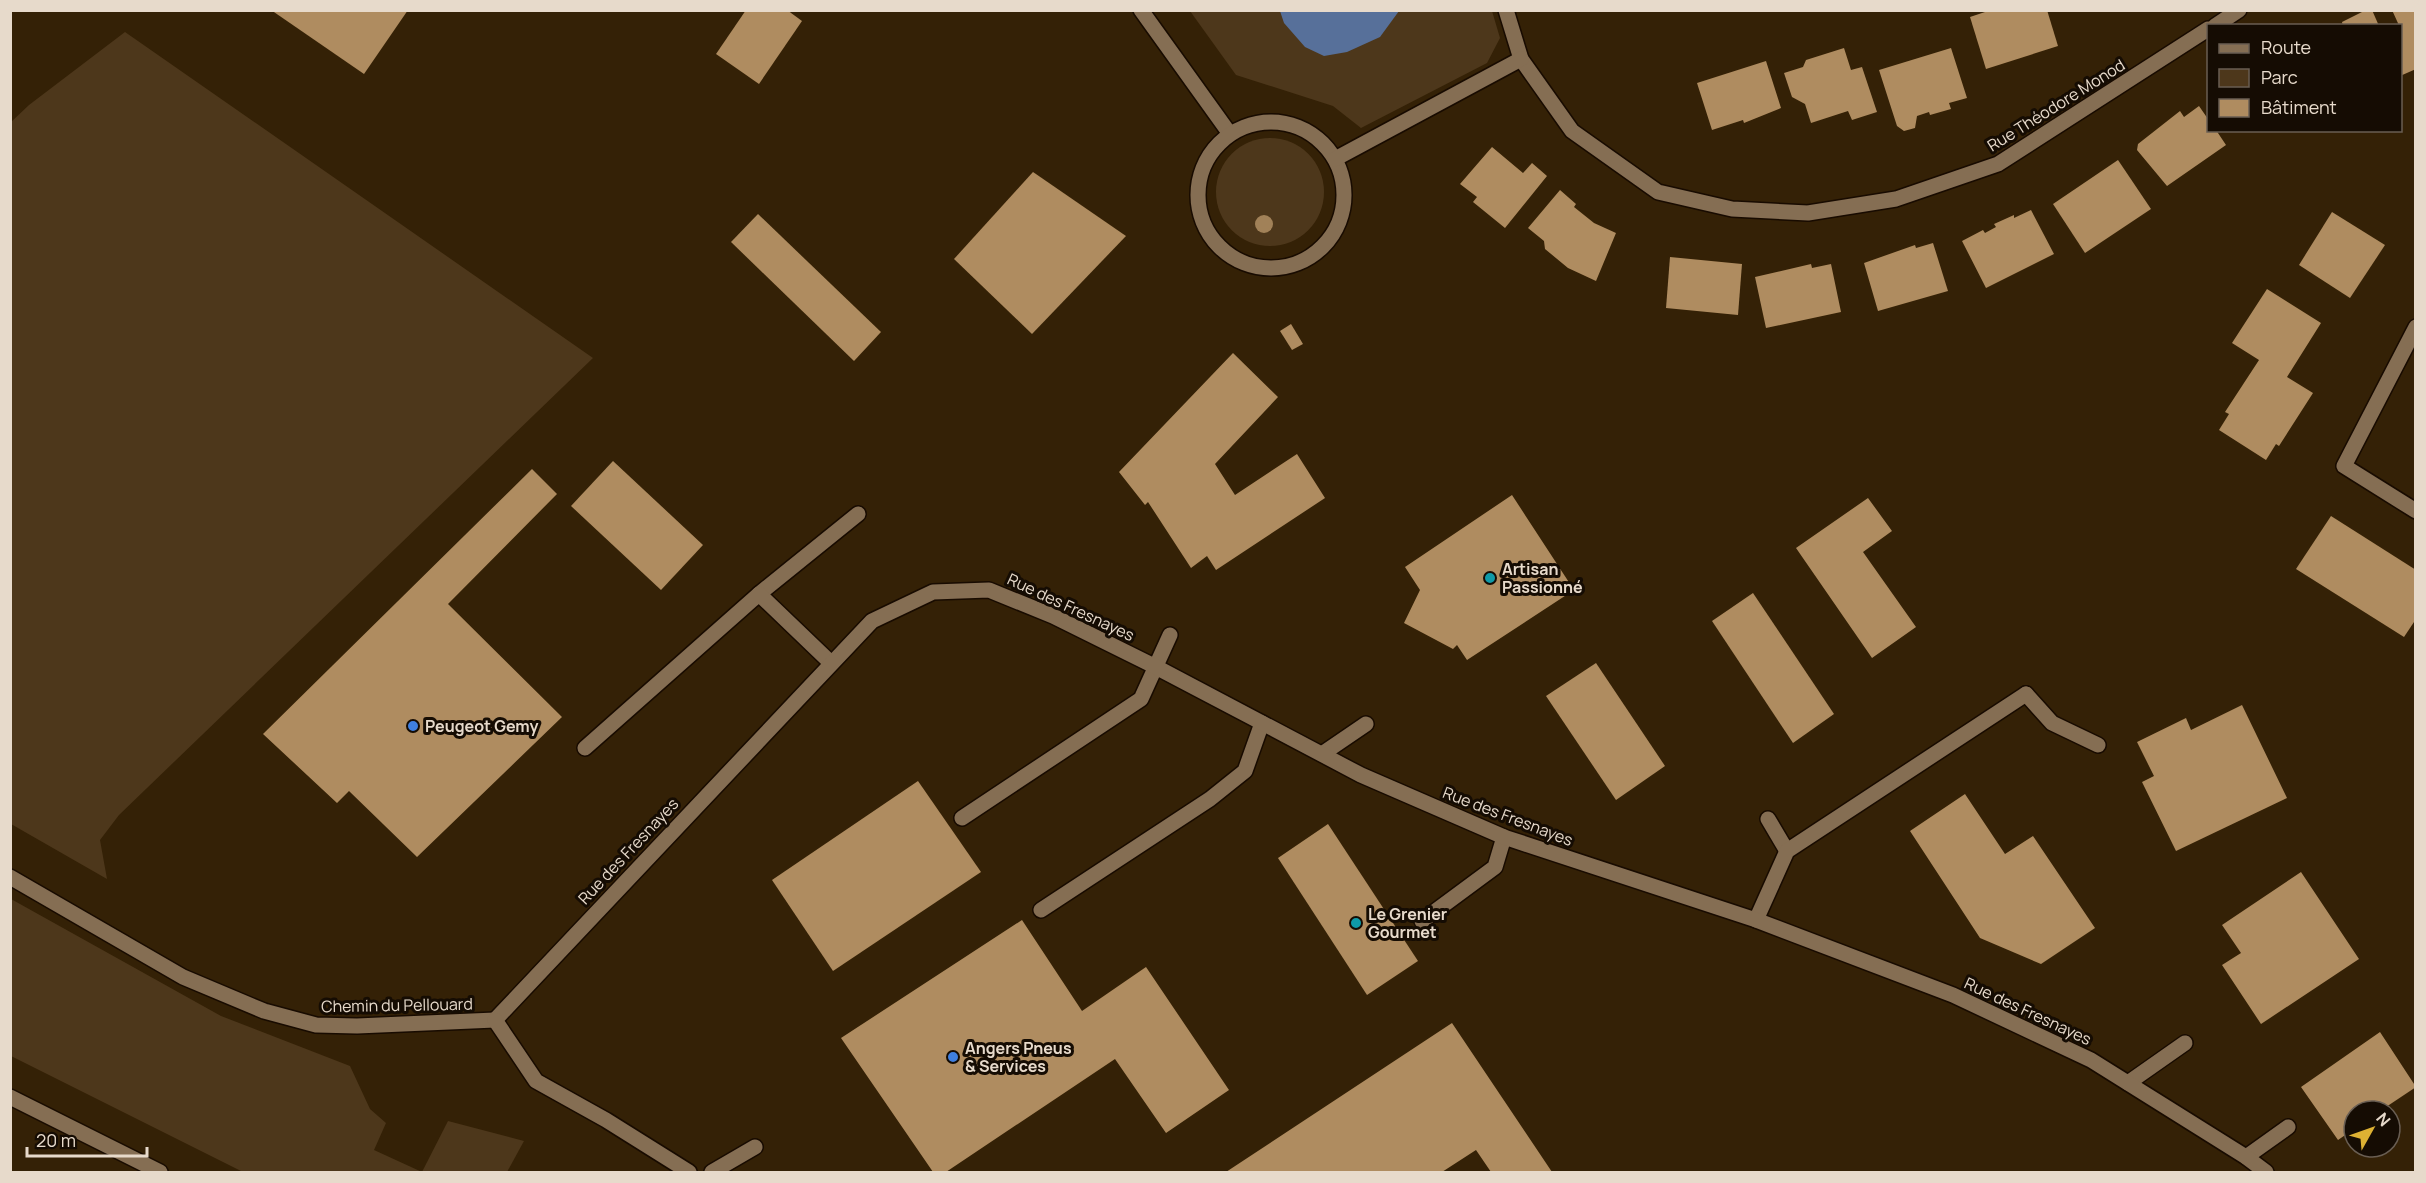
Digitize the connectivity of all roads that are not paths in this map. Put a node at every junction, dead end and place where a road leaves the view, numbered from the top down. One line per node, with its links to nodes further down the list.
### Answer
1 (1141, 10): 7 (street)
2 (1506, 10): 6 (street, Rue Théodore Monod)
3 (2239, 10): 4 (street)
4 (2218, 24)
5 (2207, 30): 6 (street, Rue Théodore Monod)
6 (1521, 59): 8 (street)
7 (1230, 135): 8 (street); 8 (street)
8 (1335, 159)
9 (2415, 327): 10 (street)
10 (2415, 511)
11 (858, 514): 12 (street)
12 (759, 594): 14 (street); 19 (street)
13 (1170, 635): 15 (street)
14 (831, 663): 15 (street, Rue des Fresnayes); 29 (street, Rue des Fresnayes)
15 (1154, 666): 16 (street, Rue des Fresnayes); 21 (street)
16 (1262, 723): 20 (street, Rue des Fresnayes); 26 (street)
17 (1366, 724): 20 (street)
18 (2098, 745): 24 (street)
19 (585, 748)
20 (1322, 754): 23 (street, Rue des Fresnayes)
21 (962, 818)
22 (1768, 819): 24 (street)
23 (1504, 837): 27 (street, Rue des Fresnayes); 28 (street)
24 (1787, 851): 27 (street)
25 (10, 877): 29 (street, Chemin du Pellouard)
26 (1041, 910)
27 (1756, 920): 31 (street, Rue des Fresnayes)
28 (1422, 921)
29 (495, 1020): 37 (street, Chemin du Pellouard)
30 (2185, 1043): 31 (street)
31 (2128, 1083): 35 (street, Rue des Fresnayes)
32 (10, 1096): 36 (street)
33 (2288, 1127): 35 (street)
34 (755, 1147): 38 (street)
35 (2246, 1157): 39 (street, Rue des Fresnayes)
36 (160, 1173)
37 (689, 1173)
38 (712, 1173)
39 (2266, 1173)

